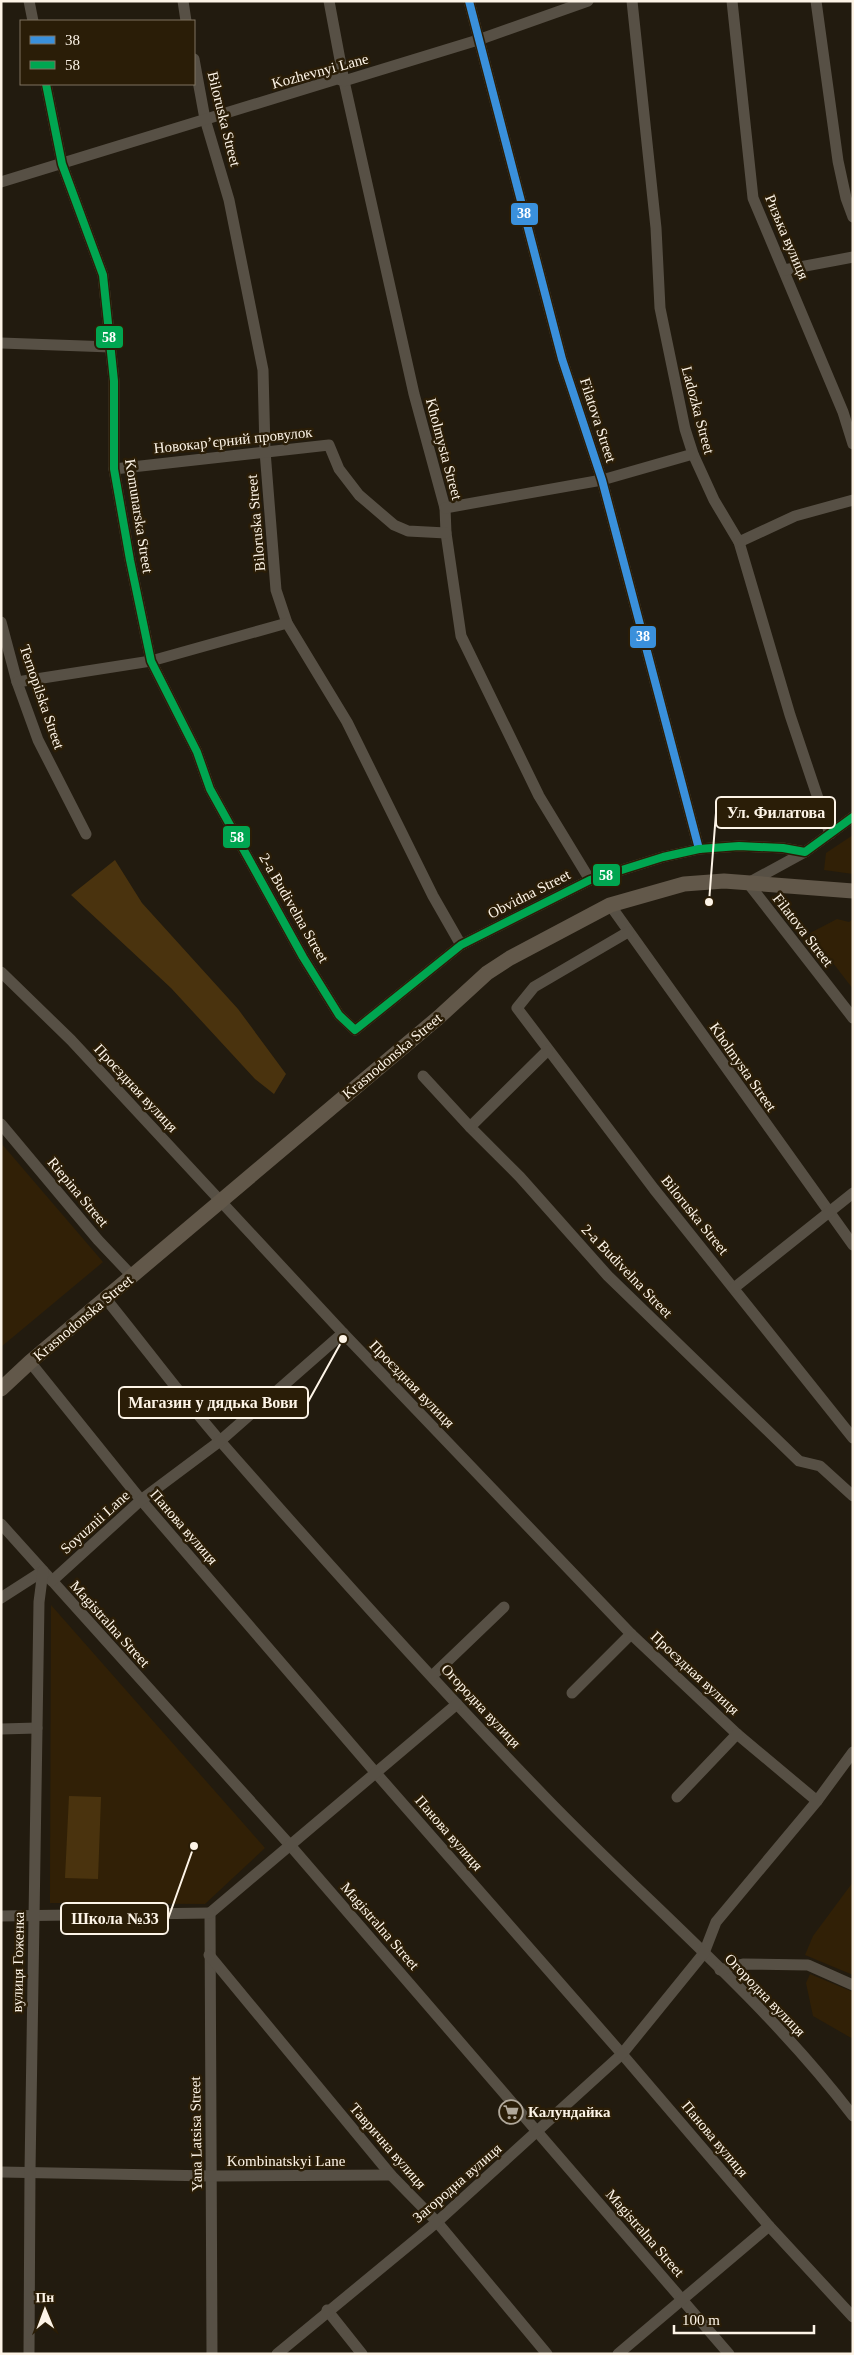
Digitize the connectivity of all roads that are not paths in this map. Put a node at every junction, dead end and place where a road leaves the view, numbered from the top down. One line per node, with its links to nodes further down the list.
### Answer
1 (29, 1): 9 (street)
2 (183, 1): 10 (street)
3 (329, 1): 13 (street, Kholmysta Street)
4 (469, 1): 11 (street, Filatova Street)
5 (588, 1): 11 (street, Kozhevnyi Lane)
6 (632, 1): 25 (street, Ladozka Street)
7 (732, 1): 20 (street, Ризька вулиця)
8 (816, 1): 18 (street)
9 (33, 20)
10 (186, 20)
11 (478, 40): 13 (street, Kozhevnyi Lane); 27 (street, Filatova Street)
12 (195, 64): 15 (street, Biloruska Street)
13 (344, 81): 15 (street, Kozhevnyi Lane); 29 (street, Kholmysta Street)
14 (46, 85): 16 (street, Komunarska Street)
15 (205, 119): 16 (street, Kozhevnyi Lane); 24 (street, Biloruska Street)
16 (62, 164): 17 (street, Kozhevnyi Lane); 22 (street, Komunarska Street)
17 (1, 182)
18 (853, 217)
19 (853, 257): 20 (street)
20 (784, 270): 23 (street, Ризька вулиця)
21 (1, 343): 22 (street)
22 (111, 347): 26 (street, Komunarska Street)
23 (853, 444)
24 (265, 451): 26 (street, Новокар’єрний провулок); 30 (street, Новокар’єрний провулок); 33 (street, Biloruska Street)
25 (693, 454): 27 (street); 31 (street, Ladozka Street)
26 (114, 469): 34 (street, Komunarska Street)
27 (602, 480): 29 (street); 39 (street, Filatova Street)
28 (853, 500): 31 (street)
29 (446, 508): 30 (street, Kholmysta Street)
30 (446, 533): 41 (street, Kholmysta Street)
31 (739, 542): 38 (street, Ladozka Street)
32 (1, 622): 35 (street, Ternopilska Street)
33 (287, 623): 34 (street); 46 (street, Biloruska Street)
34 (151, 661): 35 (street); 49 (street, 2-a Budivelna Street)
35 (17, 682): 37 (street, Ternopilska Street)
36 (853, 817): 38 (street)
37 (86, 834)
38 (830, 834): 40 (street)
39 (699, 849): 40 (street, Obvidna Street); 41 (street, Obvidna Street)
40 (805, 852): 42 (street)
41 (590, 880): 46 (street, Obvidna Street)
42 (748, 883): 43 (main road, Krasnodonska Street); 44 (main road, Krasnodonska Street); 48 (street, Filatova Street)
43 (853, 891)
44 (610, 905): 45 (street, Kholmysta Street); 55 (main road, Krasnodonska Street)
45 (628, 932): 50 (street, Biloruska Street); 56 (street, Kholmysta Street)
46 (462, 945): 49 (street, Obvidna Street)
47 (1, 972): 55 (street, Проєздная вулиця)
48 (853, 1018)
49 (355, 1030)
50 (548, 1050): 53 (street); 59 (street, Biloruska Street)
51 (423, 1076): 53 (street, 2-a Budivelna Street)
52 (1, 1124): 58 (street, Riepina Street)
53 (470, 1127): 66 (street, 2-a Budivelna Street)
54 (853, 1193): 56 (street)
55 (221, 1200): 58 (main road, Krasnodonska Street); 61 (street, Проєздная вулиця)
56 (828, 1213): 57 (street, Kholmysta Street); 59 (street)
57 (853, 1245)
58 (133, 1277): 60 (main road, Krasnodonska Street)
59 (734, 1288): 64 (street, Biloruska Street)
60 (106, 1299): 62 (main road, Krasnodonska Street); 65 (street, Огородна вулиця)
61 (343, 1334): 65 (street, Soyuznii Lane); 73 (street, Проєздная вулиця)
62 (30, 1362): 63 (main road, Krasnodonska Street); 67 (street, Панова вулиця)
63 (3, 1386)
64 (853, 1438)
65 (220, 1440): 67 (street, Soyuznii Lane); 74 (street, Огородна вулиця)
66 (853, 1496)
67 (141, 1500): 70 (street, Soyuznii Lane); 81 (street, Панова вулиця)
68 (1, 1524): 69 (street, Magistralna Street)
69 (43, 1571): 70 (street, Magistralna Street); 71 (street); 77 (street, вулиця Гоженка)
70 (52, 1581): 84 (street, Magistralna Street)
71 (1, 1598)
72 (504, 1607): 74 (street)
73 (631, 1634): 75 (street); 79 (street, Проєздная вулиця)
74 (432, 1676): 76 (street, Огородна вулиця)
75 (572, 1693)
76 (457, 1704): 81 (street); 88 (street, Огородна вулиця)
77 (37, 1728): 78 (street); 87 (street, вулиця Гоженка)
78 (1, 1729)
79 (737, 1734): 82 (street); 83 (street, Проєздная вулиця)
80 (853, 1752): 83 (street, Загородна вулиця)
81 (375, 1772): 84 (street); 92 (street, Панова вулиця)
82 (677, 1797)
83 (817, 1801): 88 (street, Загородна вулиця)
84 (289, 1844): 85 (street); 94 (street, Magistralna Street)
85 (210, 1913): 87 (street); 89 (street, Yana Latsisa Street)
86 (1, 1916): 87 (street)
87 (34, 1916): 95 (street, вулиця Гоженка)
88 (704, 1954): 90 (street, Огородна вулиця); 92 (street, Загородна вулиця)
89 (210, 1955): 97 (street, Таврична вулиця); 98 (street, Yana Latsisa Street)
90 (720, 1970): 91 (street); 93 (street, Огородна вулиця)
91 (853, 1985)
92 (622, 2054): 94 (street, Загородна вулиця); 100 (street, Панова вулиця)
93 (853, 2116)
94 (538, 2132): 99 (street, Загородна вулиця); 101 (street, Magistralna Street)
95 (30, 2171): 96 (street, Kombinatskyi Lane); 98 (street, Kombinatskyi Lane); 104 (street, вулиця Гоженка)
96 (1, 2172)
97 (391, 2175): 98 (street, Kombinatskyi Lane); 99 (street, Таврична вулиця)
98 (212, 2176): 105 (street, Yana Latsisa Street)
99 (437, 2222): 102 (street, Загородна вулиця); 108 (street, Таврична вулиця)
100 (769, 2226): 101 (street); 103 (street, Панова вулиця)
101 (683, 2300): 109 (street); 110 (street, Magistralna Street)
102 (327, 2310): 106 (street, Загородна вулиця); 107 (street)
103 (853, 2317)
104 (29, 2354)
105 (212, 2354)
106 (276, 2354)
107 (362, 2354)
108 (547, 2354)
109 (618, 2354)
110 (730, 2354)

